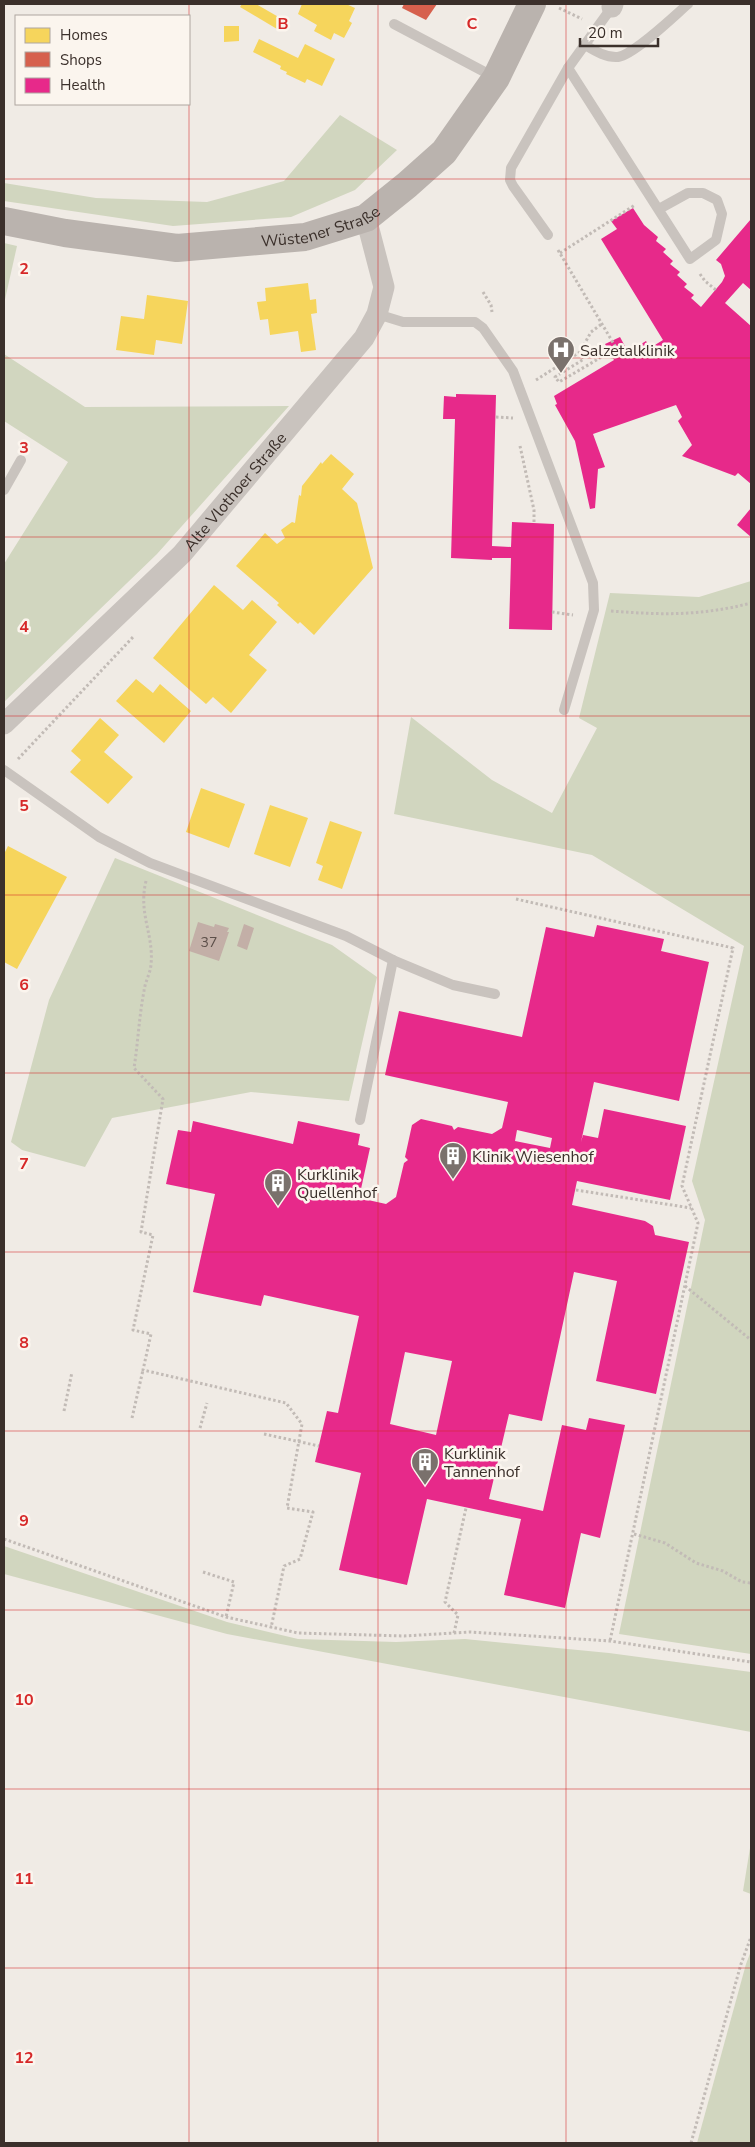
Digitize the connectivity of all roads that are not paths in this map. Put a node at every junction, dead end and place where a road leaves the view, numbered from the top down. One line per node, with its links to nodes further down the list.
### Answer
1 (532, 4): 7 (main road, Wüstener Straße)
2 (688, 4): 5 (lane)
3 (612, 5): 5 (lane)
4 (394, 24): 7 (lane)
5 (585, 45): 6 (lane)
6 (568, 68): 8 (lane); 11 (lane)
7 (496, 78): 9 (main road, Wüstener Straße)
8 (659, 209): 8 (lane)
9 (366, 218): 10 (main road, Wüstener Straße); 12 (street, Alte Vlothoer Straße)
10 (4, 221)
11 (548, 235)
12 (378, 314): 15 (lane); 16 (street, Alte Vlothoer Straße)
13 (21, 460): 14 (lane)
14 (4, 490)
15 (564, 710)
16 (4, 724)
17 (5, 771): 18 (lane)
18 (392, 960): 19 (lane); 20 (lane)
19 (495, 994)
20 (360, 1120)

